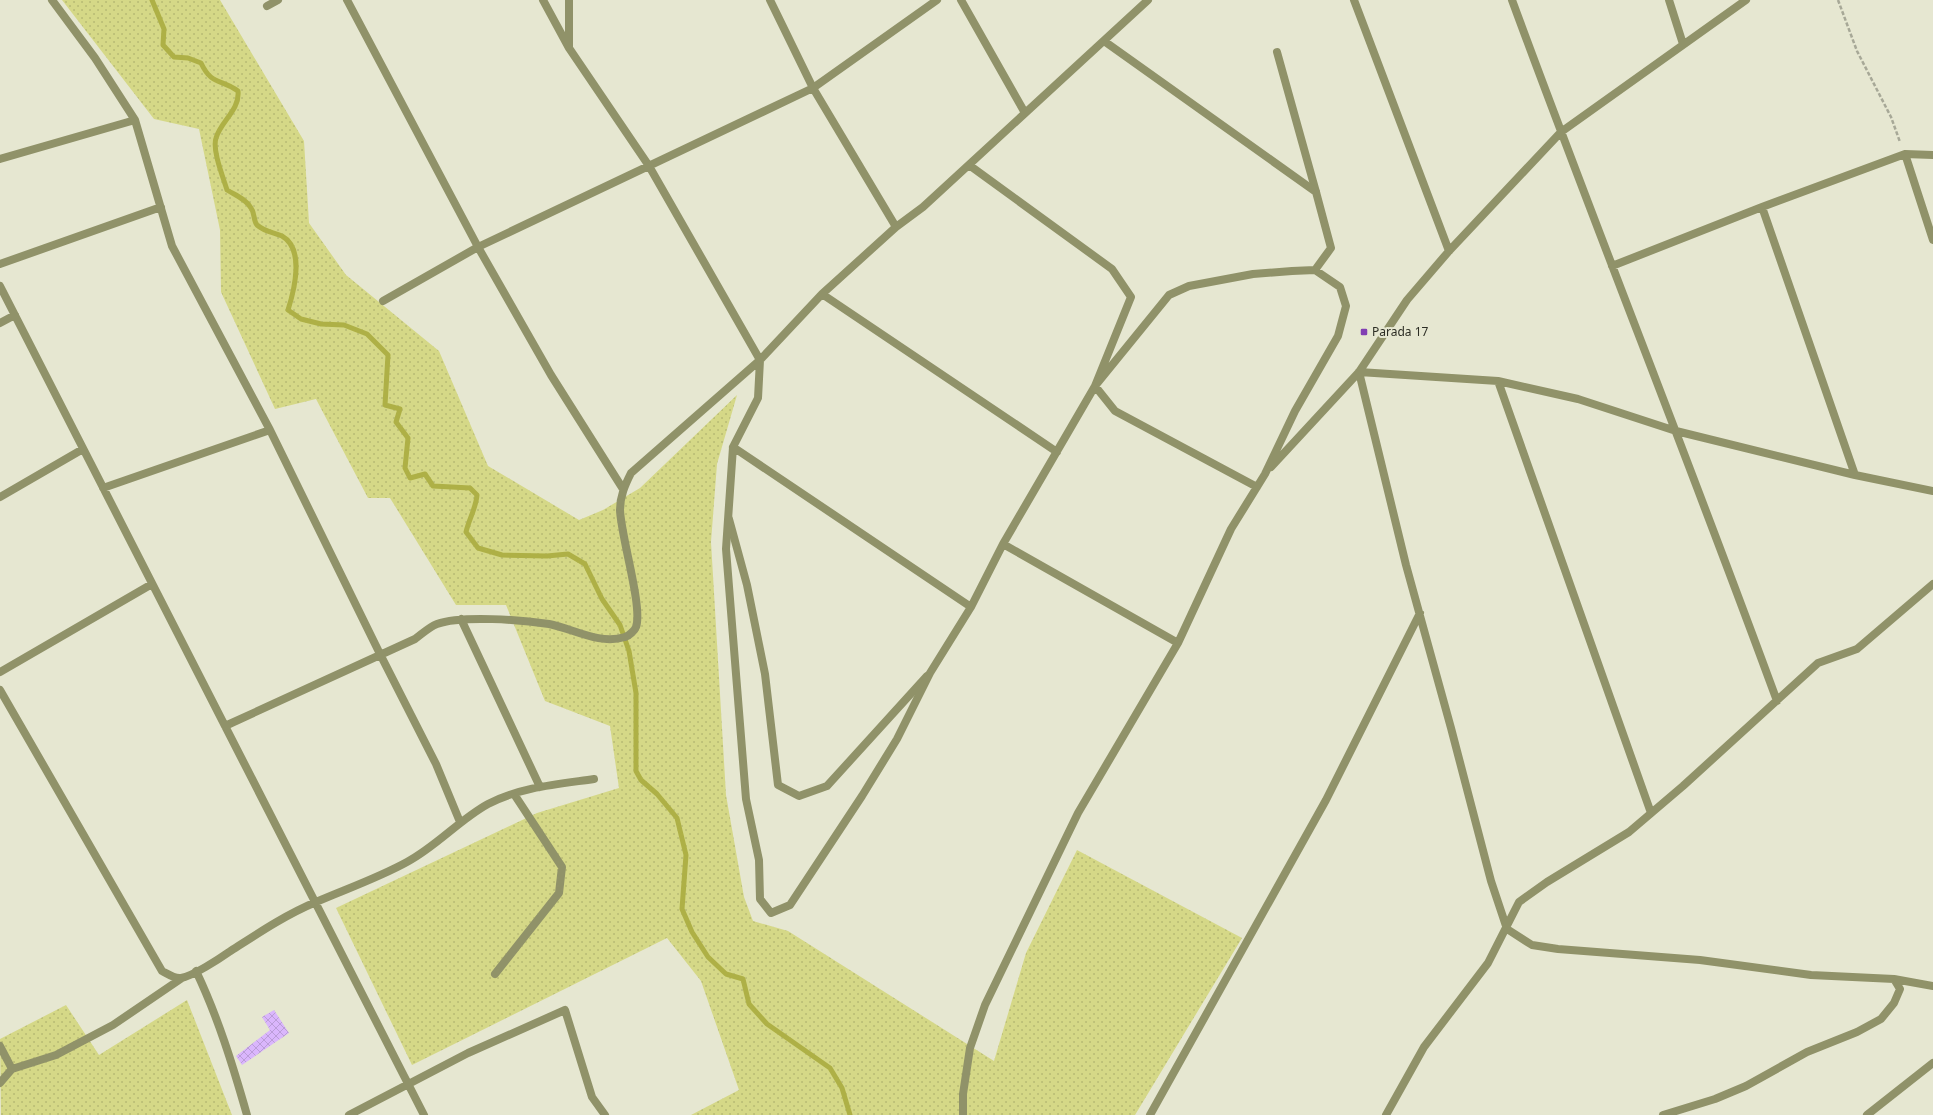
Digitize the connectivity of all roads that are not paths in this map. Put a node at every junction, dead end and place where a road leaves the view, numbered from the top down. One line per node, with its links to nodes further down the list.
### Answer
1 (52, 0): 21 (street)
2 (278, 0): 14 (street)
3 (347, 0): 33 (street)
4 (543, 0): 17 (street)
5 (569, 0): 17 (street)
6 (770, 0): 19 (street)
7 (937, 0): 19 (street)
8 (961, 0): 20 (street)
9 (1148, 0): 15 (street)
10 (1354, 0): 34 (street)
11 (1512, 0): 22 (street)
12 (1668, 0): 16 (street)
13 (1746, 0): 16 (street)
14 (267, 6)
15 (1104, 41): 20 (street); 28 (street)
16 (1684, 44): 22 (street)
17 (569, 48): 27 (street)
18 (1277, 52): 28 (street)
19 (813, 88): 27 (street); 31 (street)
20 (1025, 113): 26 (street)
21 (135, 120): 25 (street); 29 (street)
22 (1561, 132): 34 (street); 36 (street)
23 (1905, 154): 24 (street); 30 (street); 32 (street)
24 (1933, 155)
25 (0, 159)
26 (969, 165): 31 (street); 46 (street)
27 (649, 166): 33 (street); 43 (street)
28 (1316, 192): 37 (street)
29 (161, 207): 35 (street); 47 (street)
30 (1762, 207): 36 (street); 53 (street)
31 (896, 227): 39 (street)
32 (1933, 240)
33 (478, 247): 40 (street); 56 (street)
34 (1449, 251): 44 (street)
35 (0, 264)
36 (1612, 266): 48 (street)
37 (1315, 270): 46 (street); 52 (street)
38 (0, 286): 41 (street)
39 (822, 294): 43 (street); 51 (street)
40 (383, 301)
41 (15, 315): 42 (street); 50 (street)
42 (0, 323)
43 (760, 360): 49 (street); 56 (street)
44 (1360, 372): 45 (street); 52 (street); 64 (street)
45 (1498, 381): 48 (street); 76 (street)
46 (1095, 386): 51 (street); 54 (street)
47 (270, 430): 55 (street); 67 (street)
48 (1676, 431): 53 (street); 71 (street)
49 (733, 447): 59 (street); 63 (street)
50 (83, 449): 55 (street); 58 (street)
51 (1057, 452): 60 (street)
52 (1265, 474): 54 (street)
53 (1855, 475): 57 (street)
54 (1257, 487): 66 (street)
55 (103, 488): 61 (street)
56 (623, 489): 65 (street)
57 (1933, 491)
58 (0, 497)
59 (728, 516): 69 (street); 69 (street)
60 (1003, 544): 63 (street); 66 (street)
61 (152, 584): 68 (street); 72 (street)
62 (1933, 584): 71 (street)
63 (972, 606): 69 (street)
64 (1420, 614): 79 (street); 95 (street)
65 (461, 619): 67 (street); 74 (street)
66 (1178, 643): 94 (street)
67 (380, 654): 72 (street); 77 (street)
68 (0, 672)
69 (930, 673)
70 (0, 690): 82 (street)
71 (1777, 701): 76 (street)
72 (225, 726): 78 (street)
73 (594, 779): 74 (street)
74 (540, 788): 75 (street)
75 (514, 794): 77 (street); 81 (street)
76 (1651, 813): 79 (street)
77 (460, 822): 78 (street)
78 (314, 902): 80 (street); 89 (street)
79 (1507, 929): 83 (street); 96 (street)
80 (196, 971): 82 (street); 90 (street)
81 (495, 974)
82 (182, 978): 87 (street)
83 (1894, 979): 84 (street); 97 (street)
84 (1933, 986)
85 (0, 1046): 87 (street)
86 (1933, 1063): 98 (street)
87 (12, 1069): 88 (street)
88 (0, 1083)
89 (408, 1086): 91 (street); 92 (street); 93 (street)
90 (248, 1115)
91 (349, 1115)
92 (424, 1115)
93 (605, 1115)
94 (963, 1115)
95 (1150, 1115)
96 (1386, 1115)
97 (1663, 1115)
98 (1867, 1115)

